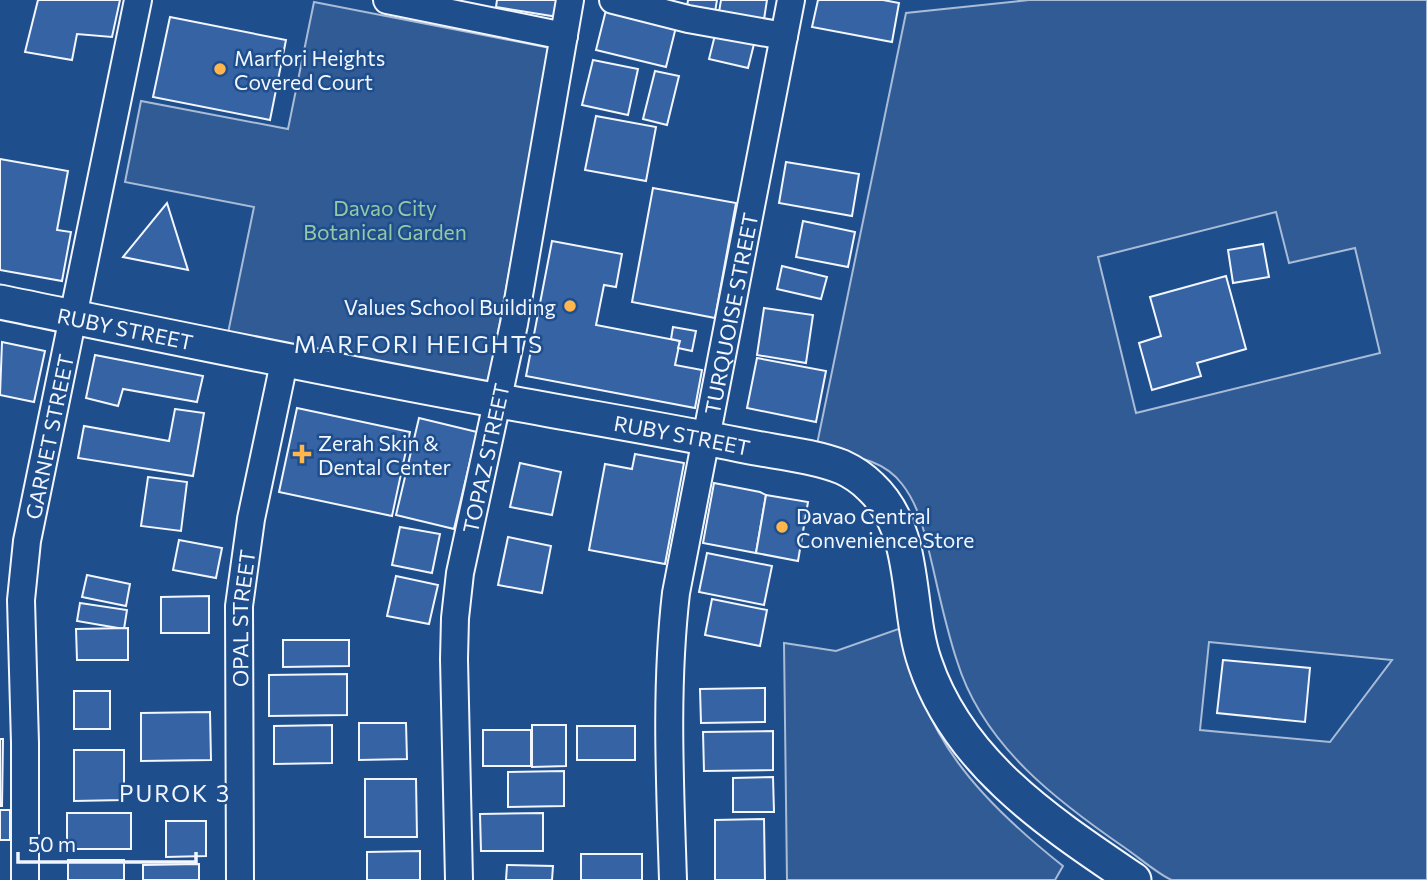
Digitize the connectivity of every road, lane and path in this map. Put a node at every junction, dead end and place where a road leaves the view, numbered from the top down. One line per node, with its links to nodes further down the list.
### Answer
1 (138, 0): 9 (street, GARNET STREET)
2 (387, 0): 6 (street)
3 (570, 0): 6 (street, TOPAZ STREET)
4 (613, 0): 7 (street)
5 (792, 0): 7 (street, TURQUOISE STREET)
6 (564, 36): 11 (street, TOPAZ STREET)
7 (784, 36): 12 (street, TURQUOISE STREET)
8 (0, 302): 9 (main road, RUBY STREET)
9 (73, 317): 10 (main road, RUBY STREET); 13 (street, GARNET STREET)
10 (285, 358): 11 (main road, RUBY STREET); 14 (street, OPAL STREET)
11 (499, 401): 12 (main road, RUBY STREET); 15 (street, TOPAZ STREET)
12 (705, 438): 16 (street, TURQUOISE STREET); 17 (main road, RUBY STREET)
13 (25, 880)
14 (240, 880)
15 (459, 880)
16 (673, 880)
17 (1134, 880)

